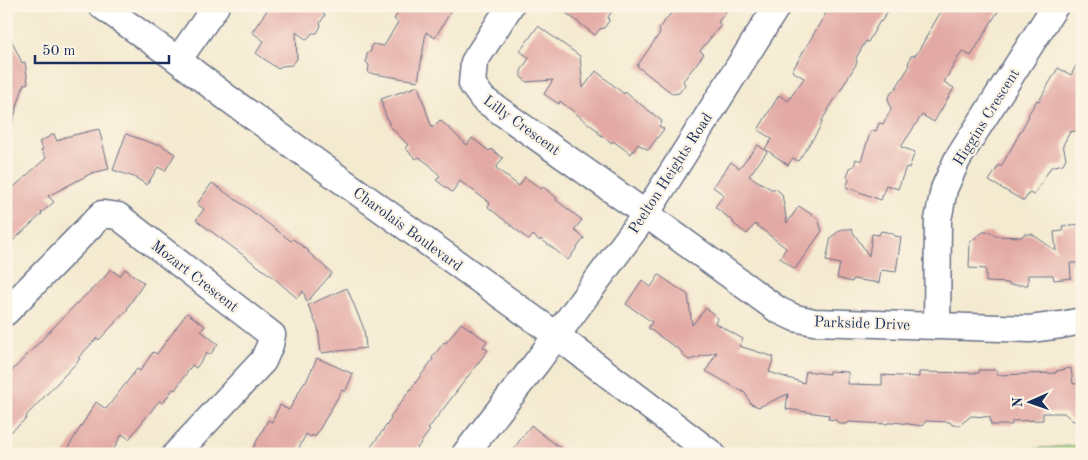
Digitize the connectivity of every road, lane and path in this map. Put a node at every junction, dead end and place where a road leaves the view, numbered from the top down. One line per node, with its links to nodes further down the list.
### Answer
1 (102, 6): 6 (street, Charolais Boulevard)
2 (216, 6): 6 (street)
3 (510, 6): 7 (street, Lilly Crescent)
4 (777, 6): 7 (street, Peelton Heights Road)
5 (1055, 6): 10 (street, Higgins Crescent)
6 (178, 60): 11 (street, Charolais Boulevard)
7 (646, 214): 10 (street, Parkside Drive); 11 (street, Peelton Heights Road)
8 (6, 312): 12 (street, Mozart Crescent)
9 (1082, 321): 10 (street, Parkside Drive)
10 (937, 325)
11 (556, 335): 13 (street, Peelton Heights Road); 14 (street, Charolais Boulevard)
12 (176, 454)
13 (465, 454)
14 (712, 454)

